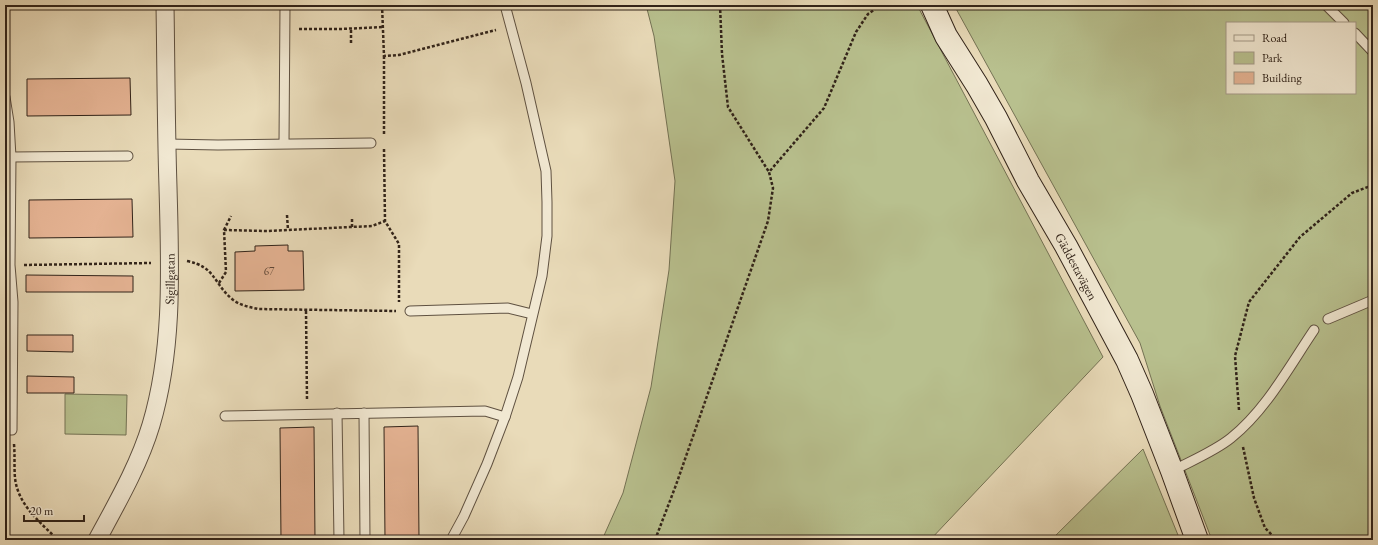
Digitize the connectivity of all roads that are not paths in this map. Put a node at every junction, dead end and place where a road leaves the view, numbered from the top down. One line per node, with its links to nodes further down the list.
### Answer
1 (164, 5): 11 (street, Sigillgatan)
2 (285, 5): 12 (lane)
3 (505, 5): 18 (lane)
4 (932, 5): 26 (street, Gäddestavägen)
5 (1326, 5): 6 (lane)
6 (1343, 22)
7 (1356, 34): 8 (lane)
8 (1373, 52)
9 (5, 97): 14 (lane)
10 (371, 143): 12 (lane)
11 (167, 144): 12 (lane); 27 (street, Sigillgatan)
12 (284, 144)
13 (128, 156): 14 (lane)
14 (11, 157): 15 (lane)
15 (8, 265): 25 (lane)
16 (1373, 300): 19 (lane)
17 (410, 311): 18 (lane)
18 (532, 314): 24 (lane)
19 (1328, 320)
20 (1314, 330): 26 (lane)
21 (337, 413): 22 (lane); 23 (lane); 28 (lane)
22 (364, 413): 24 (lane); 29 (lane)
23 (226, 416)
24 (505, 417): 30 (lane)
25 (9, 430)
26 (1172, 471): 31 (street, Gäddestavägen)
27 (97, 540)
28 (339, 540)
29 (364, 540)
30 (451, 540)
31 (1196, 540)

